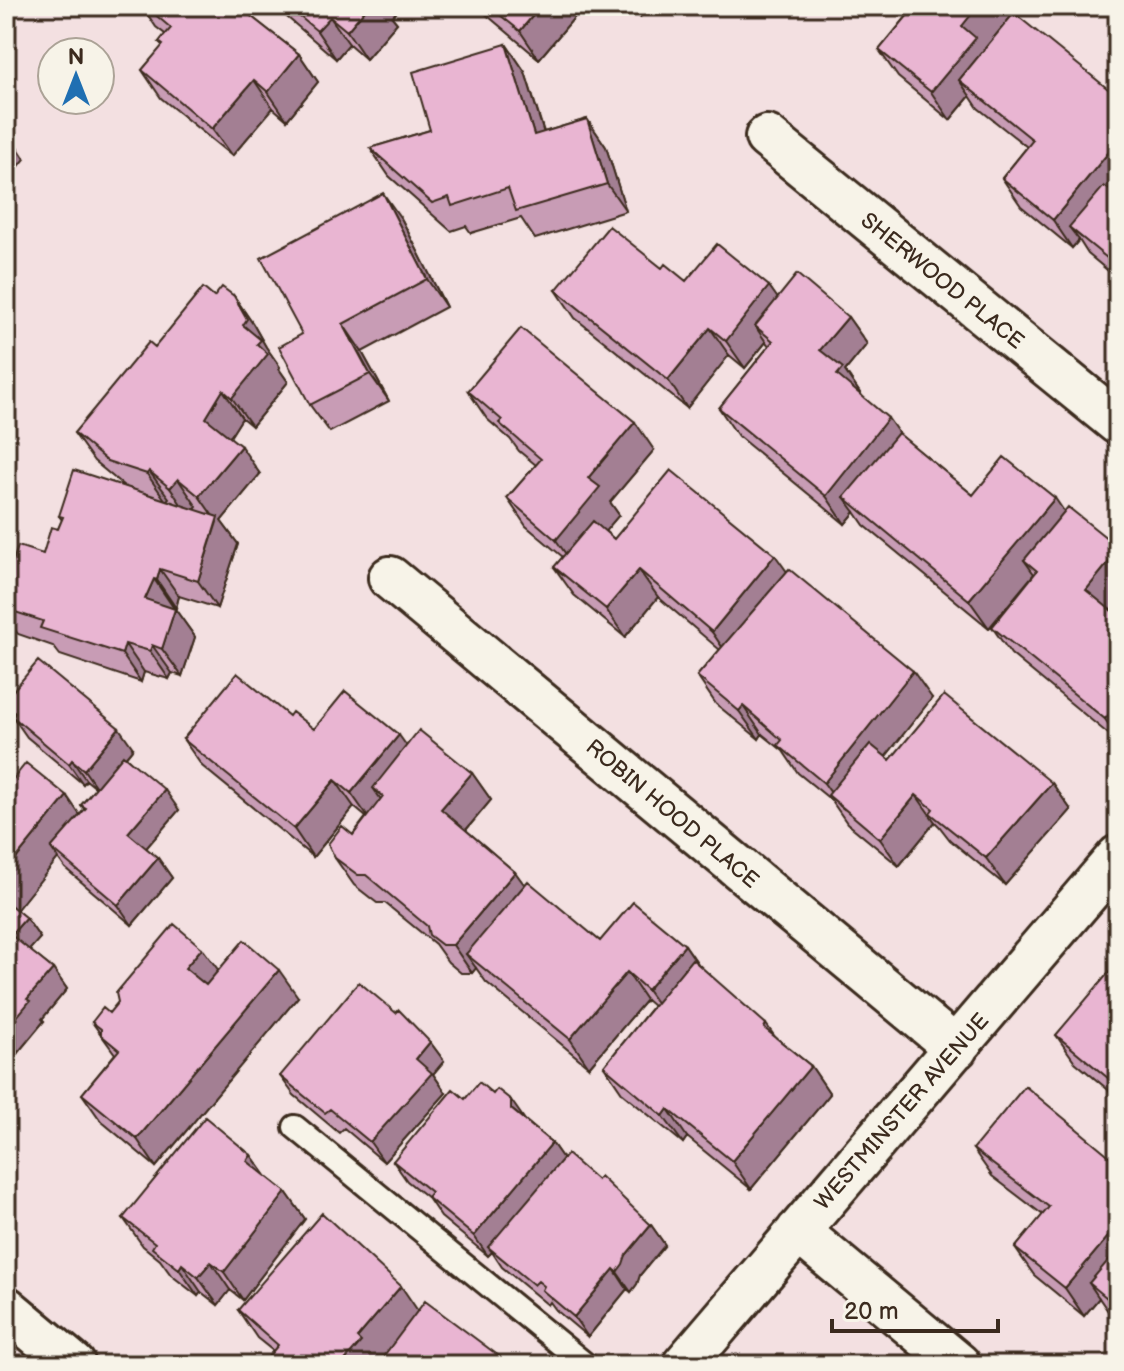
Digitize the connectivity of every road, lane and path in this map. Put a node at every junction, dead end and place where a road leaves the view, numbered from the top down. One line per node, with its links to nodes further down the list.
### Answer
1 (767, 137): 2 (street, SHERWOOD PLACE)
2 (1118, 423)
3 (390, 578): 5 (street, ROBIN HOOD PLACE)
4 (1118, 857): 5 (street, WESTMINSTER AVENUE)
5 (956, 1048): 7 (street, WESTMINSTER AVENUE)
6 (295, 1127): 10 (lane)
7 (798, 1231): 11 (street, WESTMINSTER AVENUE); 12 (street)
8 (6, 1308): 9 (street)
9 (74, 1365)
10 (586, 1365)
11 (684, 1365)
12 (959, 1365)

